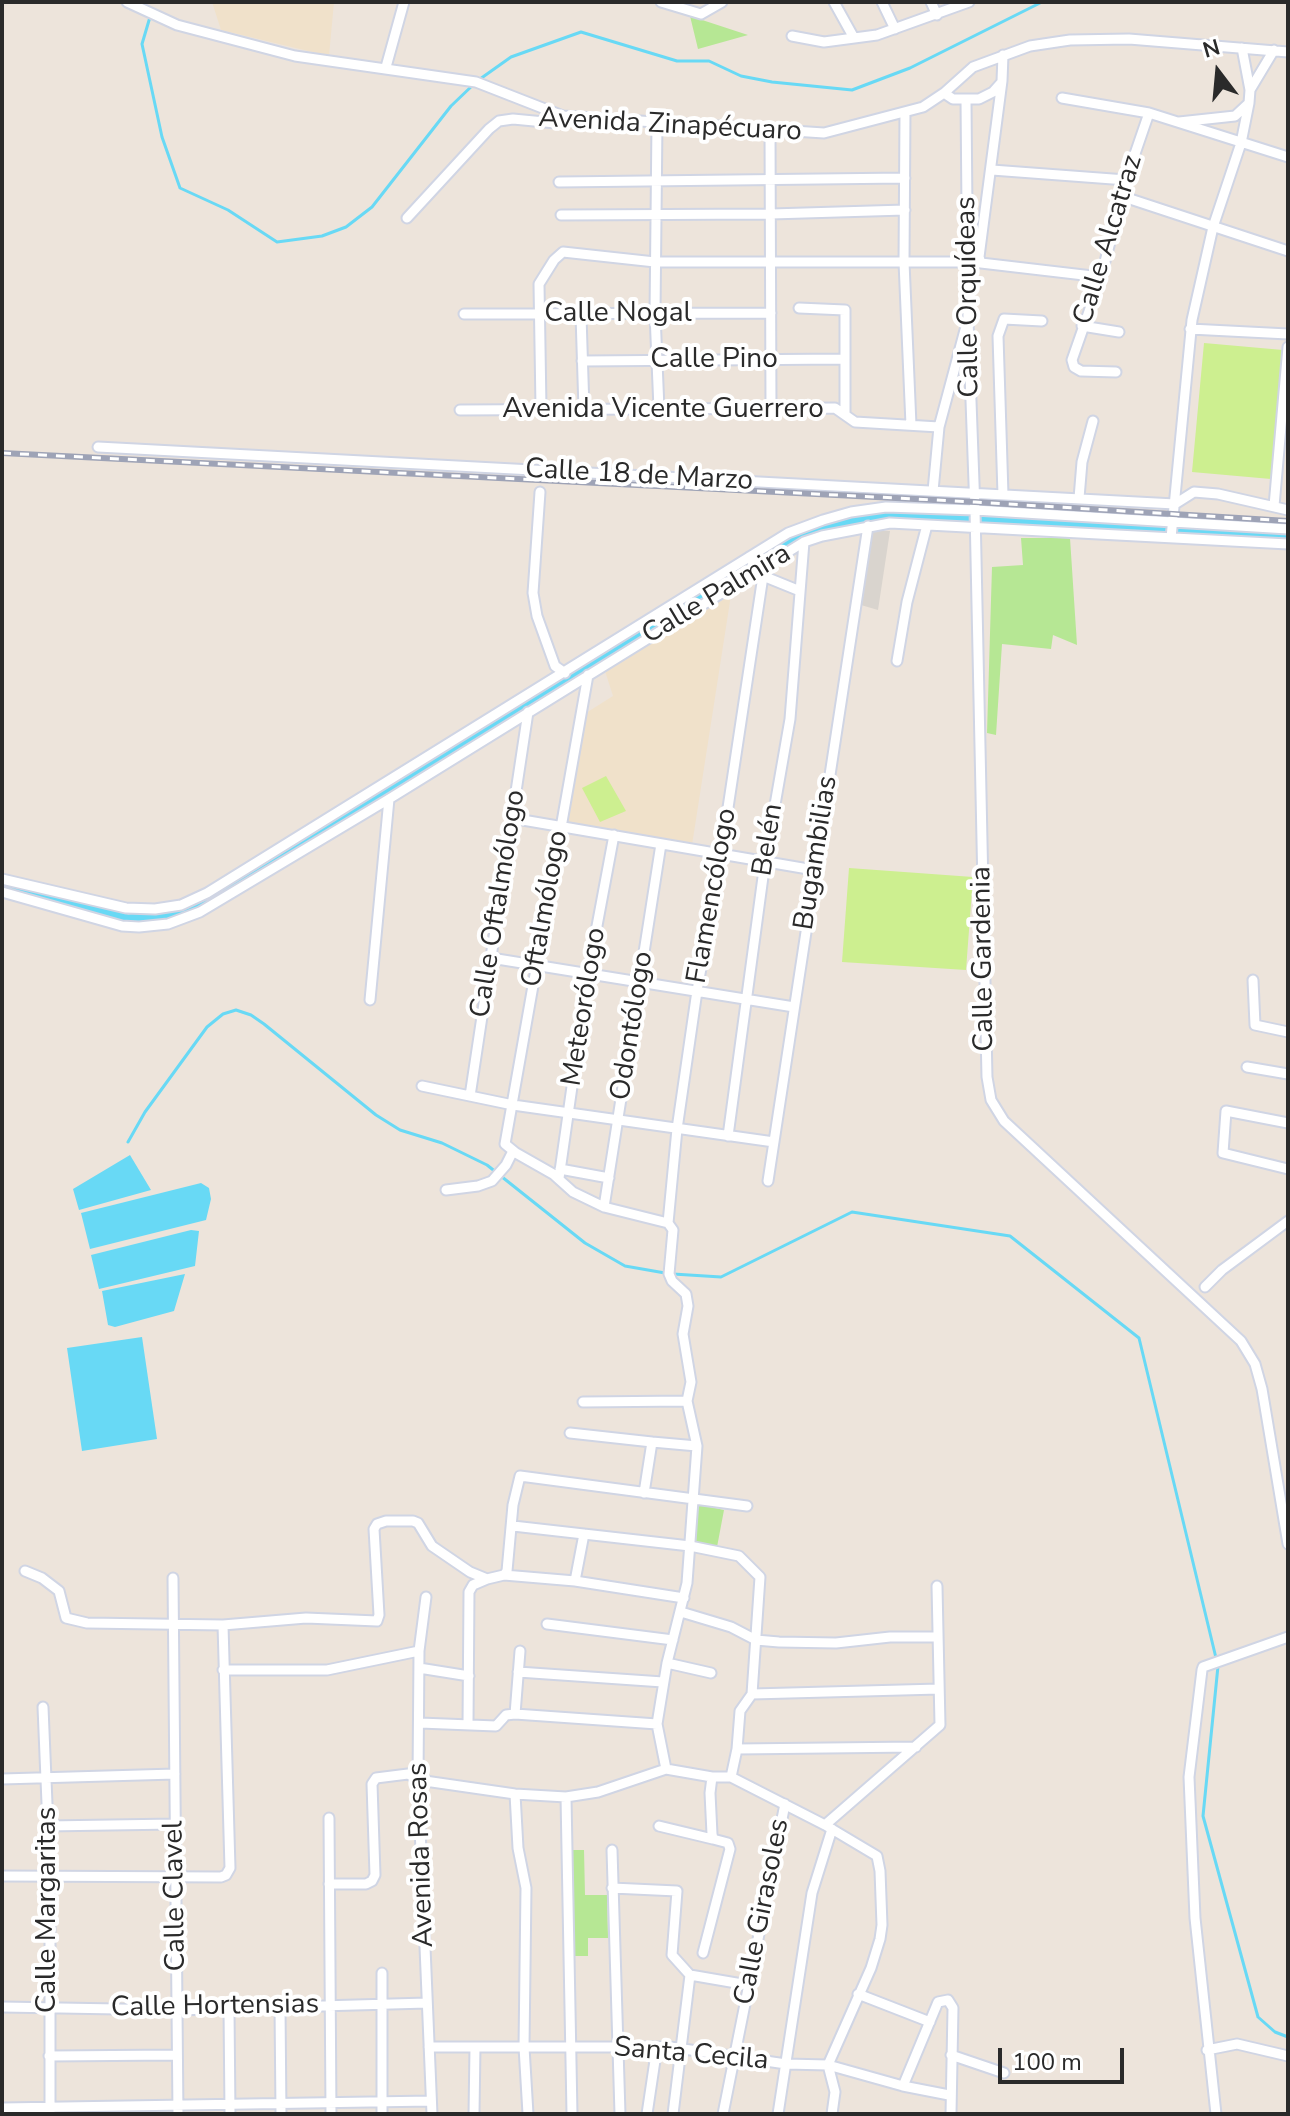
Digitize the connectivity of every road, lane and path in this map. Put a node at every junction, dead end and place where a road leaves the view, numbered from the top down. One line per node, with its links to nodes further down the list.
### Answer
1 (127, 2): 18 (street)
2 (404, 2): 18 (street)
3 (661, 2): 9 (street)
4 (722, 2): 9 (street)
5 (834, 2): 13 (street)
6 (882, 2): 11 (street)
7 (931, 2): 10 (street)
8 (969, 2): 10 (street)
9 (674, 3)
10 (937, 15): 11 (street)
11 (895, 29): 13 (street)
12 (792, 36): 13 (street)
13 (854, 38)
14 (1242, 48): 15 (street, Avenida Zinapécuaro); 17 (street, Avenida Zinapécuaro); 20 (street)
15 (1274, 50): 16 (street, Avenida Zinapécuaro); 20 (street)
16 (1288, 52)
17 (1003, 55): 19 (street); 21 (street, Avenida Zinapécuaro)
18 (386, 67): 27 (street)
19 (1002, 81): 23 (street); 33 (street)
20 (1250, 90): 24 (street)
21 (944, 93): 23 (street); 25 (street, Avenida Zinapécuaro)
22 (1062, 98): 26 (street)
23 (966, 101): 50 (street, Calle Orquídeas)
24 (1249, 103): 29 (street); 31 (street)
25 (905, 112): 30 (street, Avenida Zinapécuaro); 34 (street)
26 (1149, 113): 29 (street); 36 (street, Calle Alcatraz)
27 (563, 116): 28 (street, Avenida Zinapécuaro); 44 (street, Avenida Zinapécuaro)
28 (657, 122): 30 (street, Avenida Zinapécuaro); 37 (street)
29 (1176, 122): 31 (street)
30 (770, 130): 35 (street)
31 (1241, 143): 32 (street); 45 (street)
32 (1288, 157)
33 (992, 170): 36 (street); 51 (street)
34 (905, 178): 35 (street); 40 (street)
35 (770, 179): 37 (street); 41 (street)
36 (1126, 180): 39 (street, Calle Alcatraz)
37 (657, 181): 38 (street); 43 (street)
38 (559, 182)
39 (1121, 196): 45 (street); 51 (street, Calle Alcatraz)
40 (905, 210): 41 (street); 49 (street)
41 (771, 214): 43 (street); 47 (street)
42 (561, 215): 43 (street)
43 (656, 215): 48 (street)
44 (407, 218)
45 (1213, 227): 46 (street); 61 (street)
46 (1288, 251)
47 (771, 260): 48 (street); 49 (street); 53 (street)
48 (655, 262): 55 (street); 56 (street)
49 (904, 262): 50 (street); 78 (street)
50 (967, 262): 58 (street, Calle Orquídeas)
51 (1101, 277): 60 (street, Calle Alcatraz)
52 (799, 308): 65 (street)
53 (771, 313): 56 (street, Calle Nogal); 66 (street)
54 (464, 314): 55 (street, Calle Nogal)
55 (539, 314): 57 (street, Calle Nogal); 71 (street)
56 (655, 314): 57 (street, Calle Nogal); 68 (street)
57 (581, 315): 67 (street)
58 (968, 319): 79 (street); 83 (street, Calle Orquídeas)
59 (1042, 321): 84 (street)
60 (1082, 326): 62 (street); 69 (street, Calle Alcatraz)
61 (1190, 329): 63 (street); 86 (street)
62 (1119, 332)
63 (1288, 334)
64 (1288, 347): 70 (street)
65 (845, 359): 66 (street, Calle Pino); 76 (street)
66 (771, 360): 68 (street, Calle Pino); 72 (street)
67 (582, 361): 68 (street, Calle Pino); 75 (street)
68 (657, 361): 73 (street)
69 (1116, 372)
70 (1287, 384): 87 (street)
71 (541, 408): 74 (street, Avenida Vicente Guerrero); 75 (street, Avenida Vicente Guerrero)
72 (771, 408): 73 (street, Avenida Vicente Guerrero); 76 (street, Avenida Vicente Guerrero)
73 (659, 409): 75 (street, Avenida Vicente Guerrero)
74 (460, 410)
75 (584, 410)
76 (845, 415): 78 (street, Avenida Vicente Guerrero)
77 (1093, 421): 85 (street)
78 (911, 425): 79 (street, Avenida Vicente Guerrero)
79 (939, 427): 81 (street)
80 (98, 447): 81 (street, Calle 18 de Marzo)
81 (933, 491): 83 (street, Calle 18 de Marzo)
82 (540, 492): 102 (street)
83 (974, 493): 84 (street, Calle 18 de Marzo); 89 (street, Calle Orquídeas)
84 (1003, 495): 85 (street, Calle 18 de Marzo)
85 (1079, 498): 86 (street, Calle 18 de Marzo)
86 (1175, 504): 87 (street, Calle 18 de Marzo); 90 (street)
87 (1274, 506): 88 (street, Calle 18 de Marzo)
88 (1288, 510)
89 (975, 511): 90 (street); 93 (street, Calle Gardenia); 98 (street)
90 (1174, 524): 94 (street); 95 (street)
91 (927, 525): 92 (street, Calle Palmira); 93 (street, Calle Palmira); 101 (street)
92 (868, 526): 96 (street, Calle Palmira); 112 (street, Bugambilias)
93 (974, 526): 95 (street, Calle Palmira); 156 (street, Calle Gardenia)
94 (1288, 529)
95 (1171, 537): 97 (street, Calle Palmira)
96 (804, 542): 98 (street, Calle Palmira); 99 (street, Belén)
97 (1288, 544)
98 (756, 566): 99 (street); 100 (street, Calle Palmira); 100 (street); 110 (street, Flamencólogo)
99 (800, 591): 111 (street, Belén)
100 (621, 645): 102 (street); 103 (street, Calle Palmira)
101 (897, 661)
102 (565, 673): 113 (street)
103 (588, 675): 104 (street, Calle Palmira); 107 (street, Oftalmólogo)
104 (528, 712): 105 (street, Calle Palmira); 106 (street, Calle Oftalmólogo)
105 (389, 799): 114 (street, Calle Palmira); 122 (street)
106 (511, 818): 107 (street); 115 (street, Calle Oftalmólogo)
107 (560, 826): 108 (street); 116 (street, Oftalmólogo)
108 (614, 835): 109 (street); 117 (street, Meteorólogo)
109 (661, 844): 110 (street); 119 (street, Odontólogo)
110 (721, 854): 111 (street); 120 (street, Flamencólogo)
111 (765, 862): 112 (street); 121 (street, Belén)
112 (814, 870): 123 (street, Bugambilias)
113 (2, 879)
114 (2, 892)
115 (491, 958): 116 (street); 128 (street, Calle Oftalmólogo)
116 (536, 966): 117 (street); 129 (street, Oftalmólogo)
117 (588, 974): 119 (street); 130 (street, Meteorólogo)
118 (1253, 980): 124 (street)
119 (640, 982): 120 (street); 131 (street, Odontólogo)
120 (697, 991): 121 (street); 133 (street, Flamencólogo)
121 (746, 999): 123 (street); 134 (street, Belén)
122 (370, 1000)
123 (794, 1007): 135 (street, Bugambilias)
124 (1288, 1032)
125 (1247, 1067): 126 (street)
126 (1288, 1074)
127 (422, 1086): 128 (street)
128 (470, 1096): 129 (street)
129 (513, 1105): 130 (street); 136 (street, Oftalmólogo)
130 (568, 1113): 131 (street); 138 (street, Meteorólogo)
131 (618, 1120): 133 (street); 139 (street, Odontólogo)
132 (1288, 1123): 137 (street)
133 (677, 1129): 134 (street); 144 (street, Flamencólogo)
134 (728, 1136): 135 (street)
135 (774, 1142): 140 (street, Bugambilias)
136 (509, 1147): 138 (street); 141 (street)
137 (1288, 1169)
138 (559, 1173): 139 (street); 142 (street)
139 (609, 1178): 142 (street, Odontólogo)
140 (768, 1181)
141 (446, 1190)
142 (604, 1207): 144 (street)
143 (1288, 1221): 145 (street)
144 (668, 1223): 146 (street, Flamencólogo)
145 (1205, 1287)
146 (687, 1401): 147 (street); 150 (street, Flamencólogo)
147 (583, 1402)
148 (570, 1433): 149 (street)
149 (652, 1442): 150 (street); 151 (street)
150 (697, 1446): 152 (street, Flamencólogo)
151 (644, 1493): 152 (street); 154 (street)
152 (693, 1500): 153 (street); 157 (street, Flamencólogo)
153 (747, 1506)
154 (513, 1526): 155 (street); 159 (street)
155 (584, 1534): 157 (street); 162 (street)
156 (1288, 1544)
157 (690, 1546): 165 (street, Flamencólogo); 173 (street)
158 (25, 1571): 167 (street)
159 (504, 1575): 161 (street); 162 (street)
160 (173, 1578): 167 (street)
161 (487, 1579): 169 (street); 181 (street)
162 (575, 1581): 165 (street)
163 (937, 1586): 170 (street)
164 (426, 1597): 174 (street, Avenida Rosas)
165 (684, 1598): 166 (street, Flamencólogo)
166 (681, 1612): 172 (street, Flamencólogo); 173 (street)
167 (173, 1624): 169 (street); 193 (street)
168 (547, 1624): 172 (street)
169 (223, 1625): 178 (street)
170 (938, 1637): 173 (street); 183 (street)
171 (1288, 1637): 235 (street)
172 (673, 1640): 176 (street, Flamencólogo)
173 (756, 1640): 184 (street)
174 (419, 1651): 177 (street, Avenida Rosas); 178 (street)
175 (520, 1651): 179 (street)
176 (667, 1663): 180 (street); 182 (street, Flamencólogo)
177 (419, 1668): 181 (street); 187 (street, Avenida Rosas)
178 (223, 1670): 211 (street)
179 (518, 1672): 182 (street); 186 (street)
180 (711, 1673)
181 (469, 1676): 188 (street)
182 (663, 1682): 189 (street, Flamencólogo)
183 (939, 1689): 184 (street); 190 (street)
184 (752, 1694): 191 (street)
185 (43, 1707): 194 (street, Calle Margaritas)
186 (515, 1714): 188 (street); 189 (street)
187 (420, 1723): 188 (street); 198 (street, Avenida Rosas)
188 (468, 1724)
189 (657, 1724): 192 (street, Flamencólogo)
190 (916, 1747): 191 (street); 206 (street)
191 (737, 1749): 196 (street)
192 (666, 1769): 195 (street); 200 (street)
193 (175, 1774): 194 (street); 203 (street, Calle Clavel)
194 (47, 1777): 197 (street); 204 (street, Calle Margaritas)
195 (712, 1777): 196 (street); 207 (street)
196 (731, 1777): 201 (street)
197 (2, 1779)
198 (418, 1780): 199 (street); 212 (street); 219 (street, Avenida Rosas)
199 (515, 1794): 200 (street); 231 (street)
200 (566, 1797): 228 (street)
201 (785, 1804): 206 (street); 217 (street, Calle Girasoles)
202 (329, 1818): 212 (street)
203 (175, 1824): 204 (street); 211 (street, Calle Clavel)
204 (47, 1826): 210 (street, Calle Margaritas)
205 (659, 1826): 207 (street)
206 (829, 1827): 218 (street); 241 (street)
207 (713, 1839): 214 (street)
208 (612, 1850): 213 (street)
209 (2, 1876): 210 (street)
210 (50, 1876): 211 (street); 223 (street, Calle Margaritas)
211 (176, 1877): 226 (street, Calle Clavel)
212 (329, 1884): 221 (street)
213 (612, 1888): 216 (street); 232 (street)
214 (703, 1953)
215 (382, 1973): 220 (street)
216 (690, 1975): 217 (street); 234 (street)
217 (748, 1985): 240 (street, Calle Girasoles)
218 (858, 1994): 227 (street); 242 (street)
219 (427, 2003): 220 (street, Calle Hortensias); 229 (street, Avenida Rosas)
220 (382, 2004): 221 (street, Calle Hortensias); 247 (street)
221 (330, 2006): 224 (street, Calle Hortensias); 249 (street)
222 (2, 2007): 223 (street, Calle Hortensias)
223 (48, 2007): 226 (street, Calle Hortensias); 238 (street, Calle Margaritas)
224 (280, 2007): 225 (street, Calle Hortensias); 251 (street)
225 (229, 2009): 226 (street, Calle Hortensias); 250 (street)
226 (177, 2010): 236 (street, Calle Clavel)
227 (930, 2022): 237 (street); 244 (street)
228 (573, 2045): 231 (street, Santa Cecila); 232 (street, Santa Cecila); 258 (street)
229 (429, 2047): 230 (street, Santa Cecila); 246 (street, Avenida Rosas)
230 (475, 2047): 231 (street, Santa Cecila); 256 (street)
231 (524, 2047): 257 (street)
232 (617, 2047): 233 (street, Santa Cecila); 259 (street)
233 (657, 2047): 234 (street, Santa Cecila); 260 (street)
234 (680, 2049): 240 (street, Santa Cecila); 261 (street)
235 (1207, 2050): 239 (street); 266 (street)
236 (177, 2055): 238 (street); 252 (street, Calle Clavel)
237 (951, 2055): 243 (street); 245 (street)
238 (49, 2056): 253 (street, Calle Margaritas)
239 (1288, 2056)
240 (732, 2058): 241 (street, Santa Cecila); 262 (street, Calle Girasoles)
241 (786, 2064): 242 (street, Santa Cecila); 263 (street)
242 (828, 2065): 244 (street, Santa Cecila); 264 (street)
243 (1004, 2073)
244 (903, 2086): 245 (street, Santa Cecila)
245 (949, 2095): 265 (street)
246 (431, 2101): 247 (street); 255 (street, Avenida Rosas)
247 (382, 2102): 249 (street); 254 (street)
248 (2, 2108): 253 (street)
249 (331, 2108): 251 (street)
250 (230, 2109): 251 (street); 252 (street)
251 (281, 2109)
252 (178, 2110): 253 (street)
253 (50, 2111)
254 (382, 2114)
255 (432, 2114)
256 (474, 2114)
257 (528, 2114)
258 (572, 2114)
259 (620, 2114)
260 (647, 2114)
261 (673, 2114)
262 (723, 2114)
263 (778, 2114)
264 (832, 2114)
265 (951, 2114)
266 (1216, 2114)

